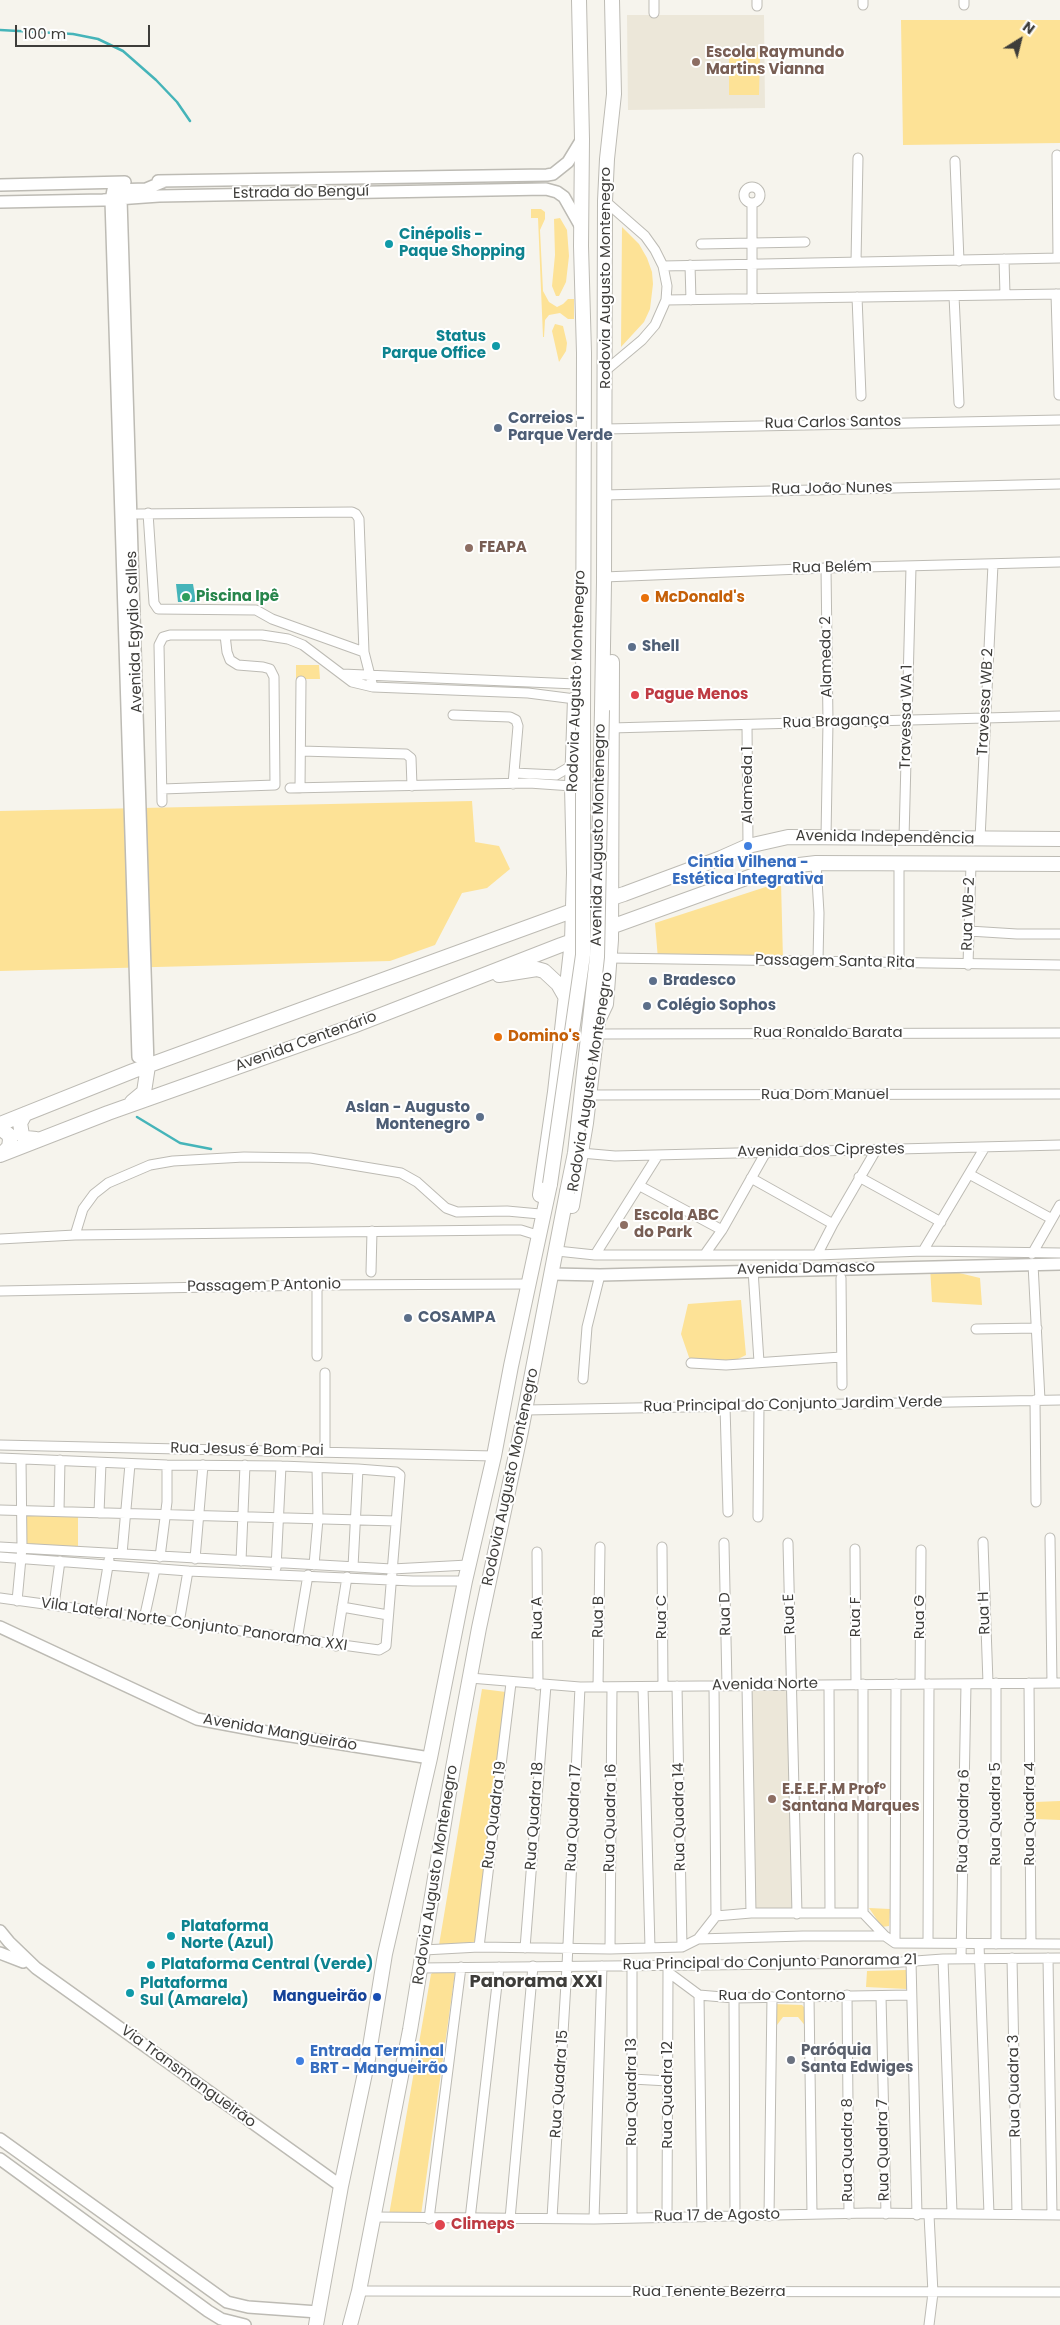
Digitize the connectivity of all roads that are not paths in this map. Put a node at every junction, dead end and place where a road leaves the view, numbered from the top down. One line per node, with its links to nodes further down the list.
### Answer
1 (612, 0): 16 (main road, Rodovia Augusto Montenegro)
2 (654, 0): 4 (street)
3 (577, 3): 5 (main road, Rodovia Augusto Montenegro)
4 (654, 13)
5 (582, 140): 9 (street); 19 (main road, Rodovia Augusto Montenegro)
6 (1057, 155): 23 (street)
7 (858, 158): 26 (street)
8 (955, 161): 25 (street)
9 (555, 172): 11 (street, Estrada do Benguí); 13 (street)
10 (164, 181): 11 (street, Estrada do Benguí); 12 (street, Estrada do Benguí); 15 (street)
11 (264, 181): 14 (street)
12 (0, 185)
13 (557, 192): 14 (street, Estrada do Benguí); 19 (street)
14 (265, 194): 15 (street, Estrada do Benguí)
15 (116, 199): 17 (street, Estrada do Benguí); 108 (street, Avenida Egydio Salles)
16 (606, 201): 29 (street); 37 (main road, Rodovia Augusto Montenegro)
17 (0, 202)
18 (752, 204): 21 (street)
19 (582, 228): 52 (main road, Rodovia Augusto Montenegro)
20 (805, 242): 21 (street)
21 (752, 243): 22 (street); 27 (street)
22 (701, 244)
23 (1059, 258): 24 (street)
24 (1004, 260): 25 (street); 31 (street)
25 (958, 261): 26 (street)
26 (856, 262): 27 (street)
27 (752, 264): 28 (street); 34 (street)
28 (690, 265): 29 (street); 36 (street)
29 (663, 266): 35 (street)
30 (1058, 294): 31 (street); 38 (street)
31 (1005, 295): 32 (street)
32 (954, 296): 33 (street); 40 (street)
33 (857, 297): 34 (street); 39 (street)
34 (752, 299): 36 (street)
35 (666, 300): 36 (street); 37 (street)
36 (691, 300)
37 (605, 371): 42 (main road, Rodovia Augusto Montenegro)
38 (1059, 395)
39 (861, 396)
40 (959, 403)
41 (1060, 420): 42 (street, Rua Carlos Santos)
42 (605, 428): 44 (main road, Rodovia Augusto Montenegro)
43 (1060, 484): 44 (street, Rua João Nunes)
44 (604, 495): 51 (main road, Rodovia Augusto Montenegro)
45 (138, 514): 46 (street)
46 (148, 514): 54 (street); 54 (street)
47 (1060, 562): 48 (street, Rua Belém)
48 (992, 564): 49 (street, Rua Belém); 63 (street, Travessa WB 2)
49 (911, 567): 50 (street, Rua Belém); 64 (street, Travessa WA 1)
50 (826, 568): 51 (street, Rua Belém); 65 (street, Alameda 2)
51 (604, 580): 67 (main road, Rodovia Augusto Montenegro); 139 (main road, Avenida Augusto Montenegro, bridge)
52 (582, 609): 58 (main road, Rodovia Augusto Montenegro); 130 (main road, Avenida Augusto Montenegro, bridge)
53 (225, 636): 55 (street); 78 (street); 78 (street)
54 (364, 652): 56 (street)
55 (342, 674): 56 (street); 59 (street)
56 (369, 676): 58 (street); 59 (street)
57 (301, 681): 68 (street)
58 (576, 684): 60 (main road, Rodovia Augusto Montenegro)
59 (372, 687): 60 (street)
60 (575, 700): 69 (main road, Rodovia Augusto Montenegro)
61 (453, 715): 70 (street)
62 (1060, 716): 63 (street, Rua Bragança)
63 (985, 719): 64 (street, Rua Bragança); 82 (street, Travessa WB 2)
64 (906, 720): 65 (street, Rua Bragança); 81 (street, Travessa WA 1)
65 (828, 722): 66 (street, Rua Bragança); 80 (street, Alameda 2)
66 (748, 725): 67 (street, Rua Bragança); 84 (street, Alameda 1)
67 (611, 728): 85 (main road, Rodovia Augusto Montenegro)
68 (300, 751): 74 (street); 77 (street)
69 (573, 765): 71 (street); 75 (main road, Rodovia Augusto Montenegro)
70 (514, 773): 71 (street); 72 (street)
71 (556, 776): 73 (street)
72 (513, 784): 73 (street); 74 (street)
73 (556, 785): 75 (street)
74 (412, 786): 77 (street)
75 (572, 786): 90 (main road, Rodovia Augusto Montenegro)
76 (290, 788): 77 (street)
77 (300, 788)
78 (162, 789): 79 (street)
79 (162, 802)
80 (826, 837): 81 (main road, Avenida Independência); 84 (main road, Avenida Independência)
81 (904, 838): 82 (main road, Avenida Independência)
82 (980, 839): 83 (main road, Avenida Independência)
83 (1060, 839)
84 (748, 846): 92 (main road, Avenida Independência)
85 (611, 862): 90 (main road); 92 (main road, Rodovia Augusto Montenegro)
86 (816, 863): 87 (main road, Avenida Independência); 95 (main road, Avenida Independência); 100 (street)
87 (899, 863): 88 (main road, Avenida Independência); 101 (street)
88 (971, 864): 89 (main road, Avenida Independência); 96 (street, Rua WB-2)
89 (1060, 864)
90 (574, 872): 91 (main road, Rodovia Augusto Montenegro)
91 (573, 889): 93 (main road, Rodovia Augusto Montenegro); 94 (main road)
92 (612, 898): 93 (main road, Avenida Independência); 95 (main road, Rodovia Augusto Montenegro)
93 (572, 911): 94 (main road, Avenida Centenário); 98 (main road, Rodovia Augusto Montenegro)
94 (546, 921): 108 (main road, Avenida Centenário)
95 (611, 928): 98 (main road, Avenida Centenário); 99 (main road, Rodovia Augusto Montenegro)
96 (969, 931): 97 (street); 102 (street, Rua WB-2)
97 (1060, 934)
98 (572, 941): 104 (main road, Avenida Centenário); 105 (main road, Rodovia Augusto Montenegro)
99 (610, 958): 100 (street, Passagem Santa Rita); 106 (main road, Rodovia Augusto Montenegro)
100 (818, 961): 101 (street, Passagem Santa Rita)
101 (899, 964): 102 (street, Passagem Santa Rita)
102 (968, 965): 103 (street, Passagem Santa Rita)
103 (1060, 965)
104 (484, 976): 105 (main road); 111 (main road, Avenida Centenário)
105 (567, 992): 106 (main road); 130 (main road, Rodovia Augusto Montenegro)
106 (597, 1028): 107 (street, Rua Ronaldo Barata); 110 (main road, Rodovia Augusto Montenegro)
107 (1060, 1033)
108 (143, 1062): 111 (main road); 112 (main road, Avenida Centenário)
109 (1060, 1094): 110 (street, Rua Dom Manuel)
110 (590, 1096): 120 (main road, Rodovia Augusto Montenegro)
111 (108, 1113): 115 (main road, Avenida Centenário)
112 (25, 1114): 113 (main road, Avenida Centenário); 115 (main road)
113 (0, 1124)
114 (0, 1128): 121 (main road)
115 (36, 1140): 121 (main road, Avenida Centenário)
116 (1060, 1145): 117 (street, Avenida dos Ciprestes)
117 (985, 1147): 118 (street, Avenida dos Ciprestes); 123 (street)
118 (876, 1150): 119 (street, Avenida dos Ciprestes); 124 (street)
119 (766, 1152): 122 (street, Avenida dos Ciprestes); 125 (street)
120 (581, 1153): 122 (street, Avenida dos Ciprestes); 139 (main road, Rodovia Augusto Montenegro)
121 (1, 1154)
122 (658, 1154): 126 (street)
123 (969, 1174): 131 (street); 132 (street)
124 (859, 1177): 132 (street); 133 (street)
125 (751, 1178): 133 (street); 136 (street)
126 (640, 1186): 136 (street); 146 (street)
127 (1060, 1205): 131 (street)
128 (457, 1212): 129 (street); 134 (street); 138 (street)
129 (522, 1212): 130 (street); 135 (street)
130 (542, 1215): 140 (main road, Rodovia Augusto Montenegro)
131 (1052, 1219): 148 (street)
132 (940, 1222): 143 (street)
133 (833, 1224): 147 (street)
134 (455, 1230): 135 (street); 137 (street)
135 (521, 1230): 140 (street)
136 (722, 1230): 145 (street)
137 (372, 1231): 138 (street); 151 (street)
138 (75, 1235): 141 (street)
139 (559, 1235): 142 (main road, Rodovia Augusto Montenegro)
140 (540, 1236): 155 (main road, Rodovia Augusto Montenegro)
141 (0, 1239)
142 (557, 1251): 146 (street, Avenida Damasco); 152 (main road, Rodovia Augusto Montenegro)
143 (923, 1252): 147 (street, Avenida Damasco); 148 (street, Avenida Damasco)
144 (1060, 1253): 148 (street, Avenida Damasco)
145 (705, 1254): 146 (street, Avenida Damasco); 147 (street, Avenida Damasco)
146 (595, 1255)
147 (817, 1255)
148 (1033, 1259): 149 (street, Avenida Damasco); 150 (street, Avenida Damasco); 158 (street)
149 (1060, 1264)
150 (753, 1270): 153 (street, Avenida Damasco); 162 (street)
151 (370, 1272)
152 (552, 1274): 153 (street, Avenida Damasco); 171 (main road, Rodovia Augusto Montenegro)
153 (600, 1275): 165 (street)
154 (841, 1278): 161 (street)
155 (528, 1284): 156 (street, Passagem P Antonio); 174 (main road, Rodovia Augusto Montenegro)
156 (317, 1285): 157 (street, Passagem P Antonio); 160 (street)
157 (0, 1291)
158 (1038, 1328): 159 (street); 167 (street)
159 (976, 1329)
160 (317, 1356)
161 (841, 1356): 162 (street); 166 (street)
162 (759, 1362): 163 (street)
163 (691, 1363)
164 (325, 1374): 173 (street)
165 (583, 1379)
166 (842, 1385)
167 (1038, 1400): 168 (street, Rua Principal do Conjunto Jardim Verde); 169 (street, Rua Principal do Conjunto Jardim Verde); 186 (street)
168 (1060, 1400)
169 (759, 1405): 170 (street, Rua Principal do Conjunto Jardim Verde); 196 (street)
170 (725, 1406): 171 (street, Rua Principal do Conjunto Jardim Verde); 190 (street)
171 (526, 1410): 244 (main road, Rodovia Augusto Montenegro)
172 (0, 1445): 173 (street, Rua Jesus é Bom Pai)
173 (325, 1452): 174 (street, Rua Jesus é Bom Pai)
174 (494, 1456): 223 (main road, Rodovia Augusto Montenegro)
175 (0, 1458): 176 (street)
176 (21, 1460): 177 (street); 188 (street)
177 (60, 1460): 178 (street); 189 (street)
178 (100, 1462): 179 (street); 191 (street)
179 (130, 1464): 180 (street); 192 (street)
180 (167, 1465): 181 (street); 193 (street)
181 (203, 1465): 182 (street); 194 (street)
182 (245, 1465): 183 (street); 195 (street)
183 (281, 1466): 184 (street); 197 (street)
184 (317, 1468): 185 (street); 198 (street)
185 (358, 1469): 199 (street); 200 (street)
186 (1036, 1502)
187 (0, 1510): 188 (street)
188 (21, 1510): 189 (street); 206 (street)
189 (59, 1511): 191 (street)
190 (728, 1512)
191 (99, 1513): 192 (street)
192 (127, 1513): 193 (street); 213 (street)
193 (165, 1514): 194 (street); 215 (street)
194 (200, 1514): 195 (street); 217 (street)
195 (243, 1516): 197 (street); 218 (street)
196 (758, 1516)
197 (280, 1518): 198 (street); 220 (street)
198 (318, 1519): 199 (street); 221 (street)
199 (354, 1519): 200 (street); 224 (street)
200 (396, 1521): 226 (street)
201 (1050, 1538): 248 (street)
202 (983, 1542): 246 (street, Rua H)
203 (724, 1543): 259 (street, Rua D)
204 (788, 1543): 253 (street, Rua E)
205 (0, 1547): 206 (street)
206 (22, 1547): 211 (street); 216 (street)
207 (600, 1547): 262 (street, Rua B)
208 (662, 1547): 256 (street, Rua C)
209 (856, 1548): 255 (street, Rua F)
210 (921, 1550): 250 (street, Rua G)
211 (110, 1552): 213 (street); 222 (street)
212 (537, 1552): 252 (street, Rua A)
213 (122, 1554): 215 (street)
214 (0, 1557): 216 (street)
215 (160, 1557): 217 (street)
216 (21, 1558): 219 (street); 234 (street)
217 (196, 1558): 218 (street)
218 (241, 1560): 220 (street)
219 (60, 1562): 222 (street); 235 (street)
220 (276, 1562): 221 (street); 228 (street)
221 (314, 1565): 224 (street)
222 (108, 1566): 225 (street); 237 (street)
223 (468, 1566): 226 (street); 232 (main road, Rodovia Augusto Montenegro)
224 (353, 1567): 226 (street)
225 (155, 1569): 227 (street); 239 (street)
226 (392, 1569): 231 (street)
227 (188, 1571): 228 (street); 240 (street)
228 (275, 1575): 229 (street)
229 (308, 1575): 230 (street); 242 (street)
230 (347, 1577): 231 (street); 236 (street)
231 (392, 1580): 232 (street); 238 (street)
232 (465, 1581): 265 (main road, Rodovia Augusto Montenegro)
233 (0, 1598): 234 (street, Vila Lateral Norte Conjunto Panorama XXI)
234 (17, 1601): 235 (street, Vila Lateral Norte Conjunto Panorama XXI)
235 (54, 1605): 237 (street, Vila Lateral Norte Conjunto Panorama XXI)
236 (342, 1606): 238 (street); 243 (street)
237 (100, 1612): 239 (street, Vila Lateral Norte Conjunto Panorama XXI)
238 (388, 1615): 243 (street, Vila Lateral Norte Conjunto Panorama XXI)
239 (144, 1619): 240 (street, Vila Lateral Norte Conjunto Panorama XXI)
240 (179, 1623): 242 (street, Vila Lateral Norte Conjunto Panorama XXI)
241 (0, 1627): 265 (street, Avenida Mangueirão)
242 (297, 1640): 243 (street, Vila Lateral Norte Conjunto Panorama XXI)
243 (336, 1646)
244 (470, 1678): 245 (street, Avenida Norte); 287 (main road, Rodovia Augusto Montenegro)
245 (511, 1683): 252 (street, Avenida Norte); 282 (street, Rua Quadra 19)
246 (992, 1683): 247 (street, Avenida Norte); 251 (street, Avenida Norte); 278 (street, Rua Quadra 5)
247 (1029, 1683): 248 (street, Avenida Norte); 279 (street, Rua Quadra 4)
248 (1056, 1683)
249 (896, 1684): 250 (street, Avenida Norte); 255 (street, Avenida Norte); 274 (street)
250 (924, 1684): 251 (street, Avenida Norte); 275 (street)
251 (966, 1684): 276 (street, Rua Quadra 6)
252 (542, 1685): 261 (street, Avenida Norte); 283 (street, Rua Quadra 18)
253 (792, 1685): 254 (street, Avenida Norte); 260 (street, Avenida Norte); 269 (street, Rua E)
254 (829, 1685): 255 (street, Avenida Norte); 266 (street)
255 (860, 1685): 268 (street, Rua F)
256 (663, 1686): 257 (street, Avenida Norte); 264 (street, Avenida Norte)
257 (677, 1686): 258 (street, Avenida Norte); 281 (street, Rua Quadra 14)
258 (714, 1686): 259 (street, Avenida Norte); 270 (street)
259 (727, 1686): 260 (street, Avenida Norte)
260 (747, 1686): 267 (street)
261 (580, 1687): 262 (street, Avenida Norte); 285 (street, Rua Quadra 17)
262 (598, 1687): 263 (street, Avenida Norte)
263 (612, 1687): 264 (street, Avenida Norte); 286 (street, Rua Quadra 16)
264 (643, 1687): 284 (street)
265 (430, 1758): 316 (main road, Rodovia Augusto Montenegro)
266 (830, 1912): 268 (street); 269 (street)
267 (751, 1913): 269 (street); 270 (street)
268 (863, 1913): 272 (street)
269 (797, 1914)
270 (716, 1916): 273 (street)
271 (0, 1931): 302 (street, Via Transmangueirão)
272 (885, 1936): 273 (street, Rua Principal do Conjunto Panorama 21); 274 (street, Rua Principal do Conjunto Panorama 21)
273 (698, 1939): 281 (street, Rua Principal do Conjunto Panorama 21)
274 (895, 1943): 275 (street, Rua Principal do Conjunto Panorama 21)
275 (928, 1943): 276 (street, Rua Principal do Conjunto Panorama 21)
276 (962, 1944): 277 (street, Rua Principal do Conjunto Panorama 21); 293 (street, Rua Quadra 6)
277 (979, 1944): 278 (street, Rua Principal do Conjunto Panorama 21); 294 (street)
278 (996, 1944): 279 (street, Rua Principal do Conjunto Panorama 21)
279 (1030, 1944): 280 (street, Rua Principal do Conjunto Panorama 21)
280 (1060, 1944)
281 (682, 1947): 284 (street, Rua Principal do Conjunto Panorama 21)
282 (479, 1948): 283 (street, Rua Principal do Conjunto Panorama 21); 287 (street, Rua Principal do Conjunto Panorama 21)
283 (525, 1948): 285 (street, Rua Principal do Conjunto Panorama 21)
284 (650, 1948): 286 (street, Rua Principal do Conjunto Panorama 21)
285 (568, 1949): 286 (street, Rua Principal do Conjunto Panorama 21); 297 (street, Rua Quadra 15)
286 (610, 1949)
287 (424, 1950): 303 (main road, Rodovia Augusto Montenegro)
288 (0, 1953): 302 (street, Via Transmangueirão)
289 (1012, 1958): 290 (street, Rua Principal do Conjunto Panorama 21); 294 (street, Rua Principal do Conjunto Panorama 21); 322 (street, Rua Quadra 3)
290 (1048, 1958): 291 (street, Rua Principal do Conjunto Panorama 21); 325 (street)
291 (1060, 1958)
292 (943, 1959): 293 (street, Rua Principal do Conjunto Panorama 21); 295 (street, Rua Principal do Conjunto Panorama 21); 317 (street)
293 (962, 1959): 294 (street, Rua Principal do Conjunto Panorama 21)
294 (980, 1959): 321 (street)
295 (911, 1961): 304 (street, Rua Principal do Conjunto Panorama 21); 307 (street)
296 (533, 1966): 297 (street, Rua Principal do Conjunto Panorama 21); 301 (street, Rua Principal do Conjunto Panorama 21); 335 (street)
297 (568, 1966): 298 (street, Rua Principal do Conjunto Panorama 21); 332 (street, Rua Quadra 15)
298 (602, 1966): 299 (street, Rua Principal do Conjunto Panorama 21); 336 (street)
299 (632, 1966): 304 (street, Rua Principal do Conjunto Panorama 21); 312 (street, Rua Quadra 13)
300 (462, 1967): 301 (street, Rua Principal do Conjunto Panorama 21); 303 (street, Rua Principal do Conjunto Panorama 21); 334 (street)
301 (499, 1967): 331 (street)
302 (36, 1968): 316 (street, Via Transmangueirão)
303 (420, 1968): 328 (main road, Rodovia Augusto Montenegro)
304 (668, 1969): 305 (street, Rua do Contorno); 313 (street, Rua Quadra 12)
305 (699, 1995): 311 (street, Rua do Contorno); 330 (street)
306 (847, 1995): 308 (street, Rua do Contorno); 310 (street, Rua do Contorno); 319 (street, Rua Quadra 8)
307 (911, 1995): 308 (street, Rua do Contorno); 323 (street)
308 (881, 1996): 320 (street, Rua Quadra 7)
309 (772, 1997): 310 (street, Rua do Contorno); 311 (street, Rua do Contorno); 327 (street)
310 (809, 1997): 318 (street)
311 (734, 1998): 326 (street)
312 (632, 2079): 313 (street); 333 (street, Rua Quadra 13)
313 (668, 2081): 329 (street, Rua Quadra 12)
314 (0, 2139): 340 (street)
315 (0, 2159): 341 (street)
316 (341, 2186): 340 (main road, Rodovia Augusto Montenegro)
317 (952, 2213): 321 (street, Rua 17 de Agosto); 324 (street, Rua 17 de Agosto)
318 (812, 2214): 319 (street, Rua 17 de Agosto); 327 (street, Rua 17 de Agosto)
319 (849, 2214): 320 (street, Rua 17 de Agosto)
320 (886, 2214): 323 (street, Rua 17 de Agosto)
321 (989, 2214): 322 (street, Rua 17 de Agosto)
322 (1017, 2214): 325 (street, Rua 17 de Agosto)
323 (917, 2215): 324 (street, Rua 17 de Agosto)
324 (929, 2215): 339 (street)
325 (1056, 2215)
326 (735, 2216): 327 (street, Rua 17 de Agosto); 330 (street, Rua 17 de Agosto)
327 (769, 2216)
328 (374, 2217): 334 (street, Rua 17 de Agosto); 337 (main road, Rodovia Augusto Montenegro)
329 (667, 2217): 330 (street, Rua 17 de Agosto); 333 (street, Rua 17 de Agosto)
330 (702, 2217)
331 (470, 2218): 334 (street, Rua 17 de Agosto); 335 (street, Rua 17 de Agosto)
332 (552, 2218): 335 (street, Rua 17 de Agosto); 336 (street, Rua 17 de Agosto)
333 (632, 2218): 336 (street, Rua 17 de Agosto)
334 (429, 2219)
335 (510, 2219)
336 (594, 2219)
337 (359, 2291): 339 (street, Rua Tenente Bezerra); 342 (main road, Rodovia Augusto Montenegro)
338 (1060, 2292): 339 (street, Rua Tenente Bezerra)
339 (933, 2293): 343 (street)
340 (317, 2318)
341 (245, 2325)
342 (350, 2325)
343 (929, 2325)

